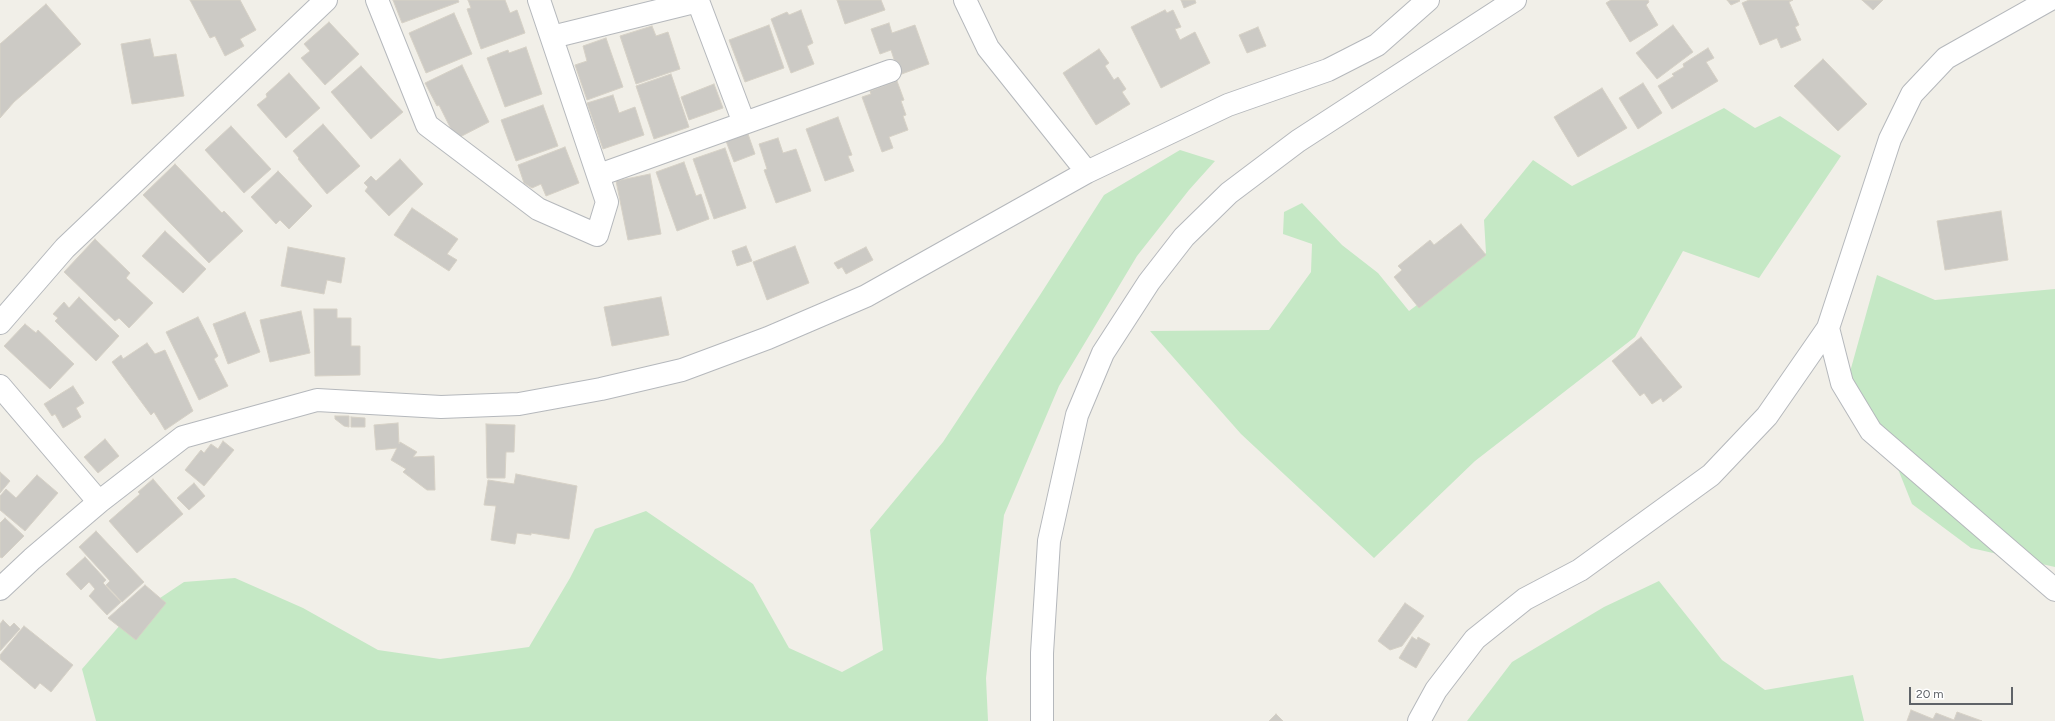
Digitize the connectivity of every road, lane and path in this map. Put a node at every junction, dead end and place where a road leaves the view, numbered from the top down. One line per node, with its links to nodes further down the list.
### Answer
1 (377, 0): 12 (street)
2 (539, 0): 8 (street)
3 (965, 0): 11 (street)
4 (1428, 0): 11 (street)
5 (1516, 0): 19 (street)
6 (2048, 0): 14 (street)
7 (319, 3): 13 (street)
8 (552, 37): 10 (street); 12 (street)
9 (890, 71): 10 (street)
10 (744, 123): 12 (street)
11 (1087, 172): 16 (street)
12 (599, 175)
13 (0, 323)
14 (1828, 328): 18 (street); 20 (street)
15 (0, 386): 16 (street)
16 (99, 502): 17 (street)
17 (0, 589)
18 (2055, 590)
19 (1042, 721)
20 (1419, 721)

